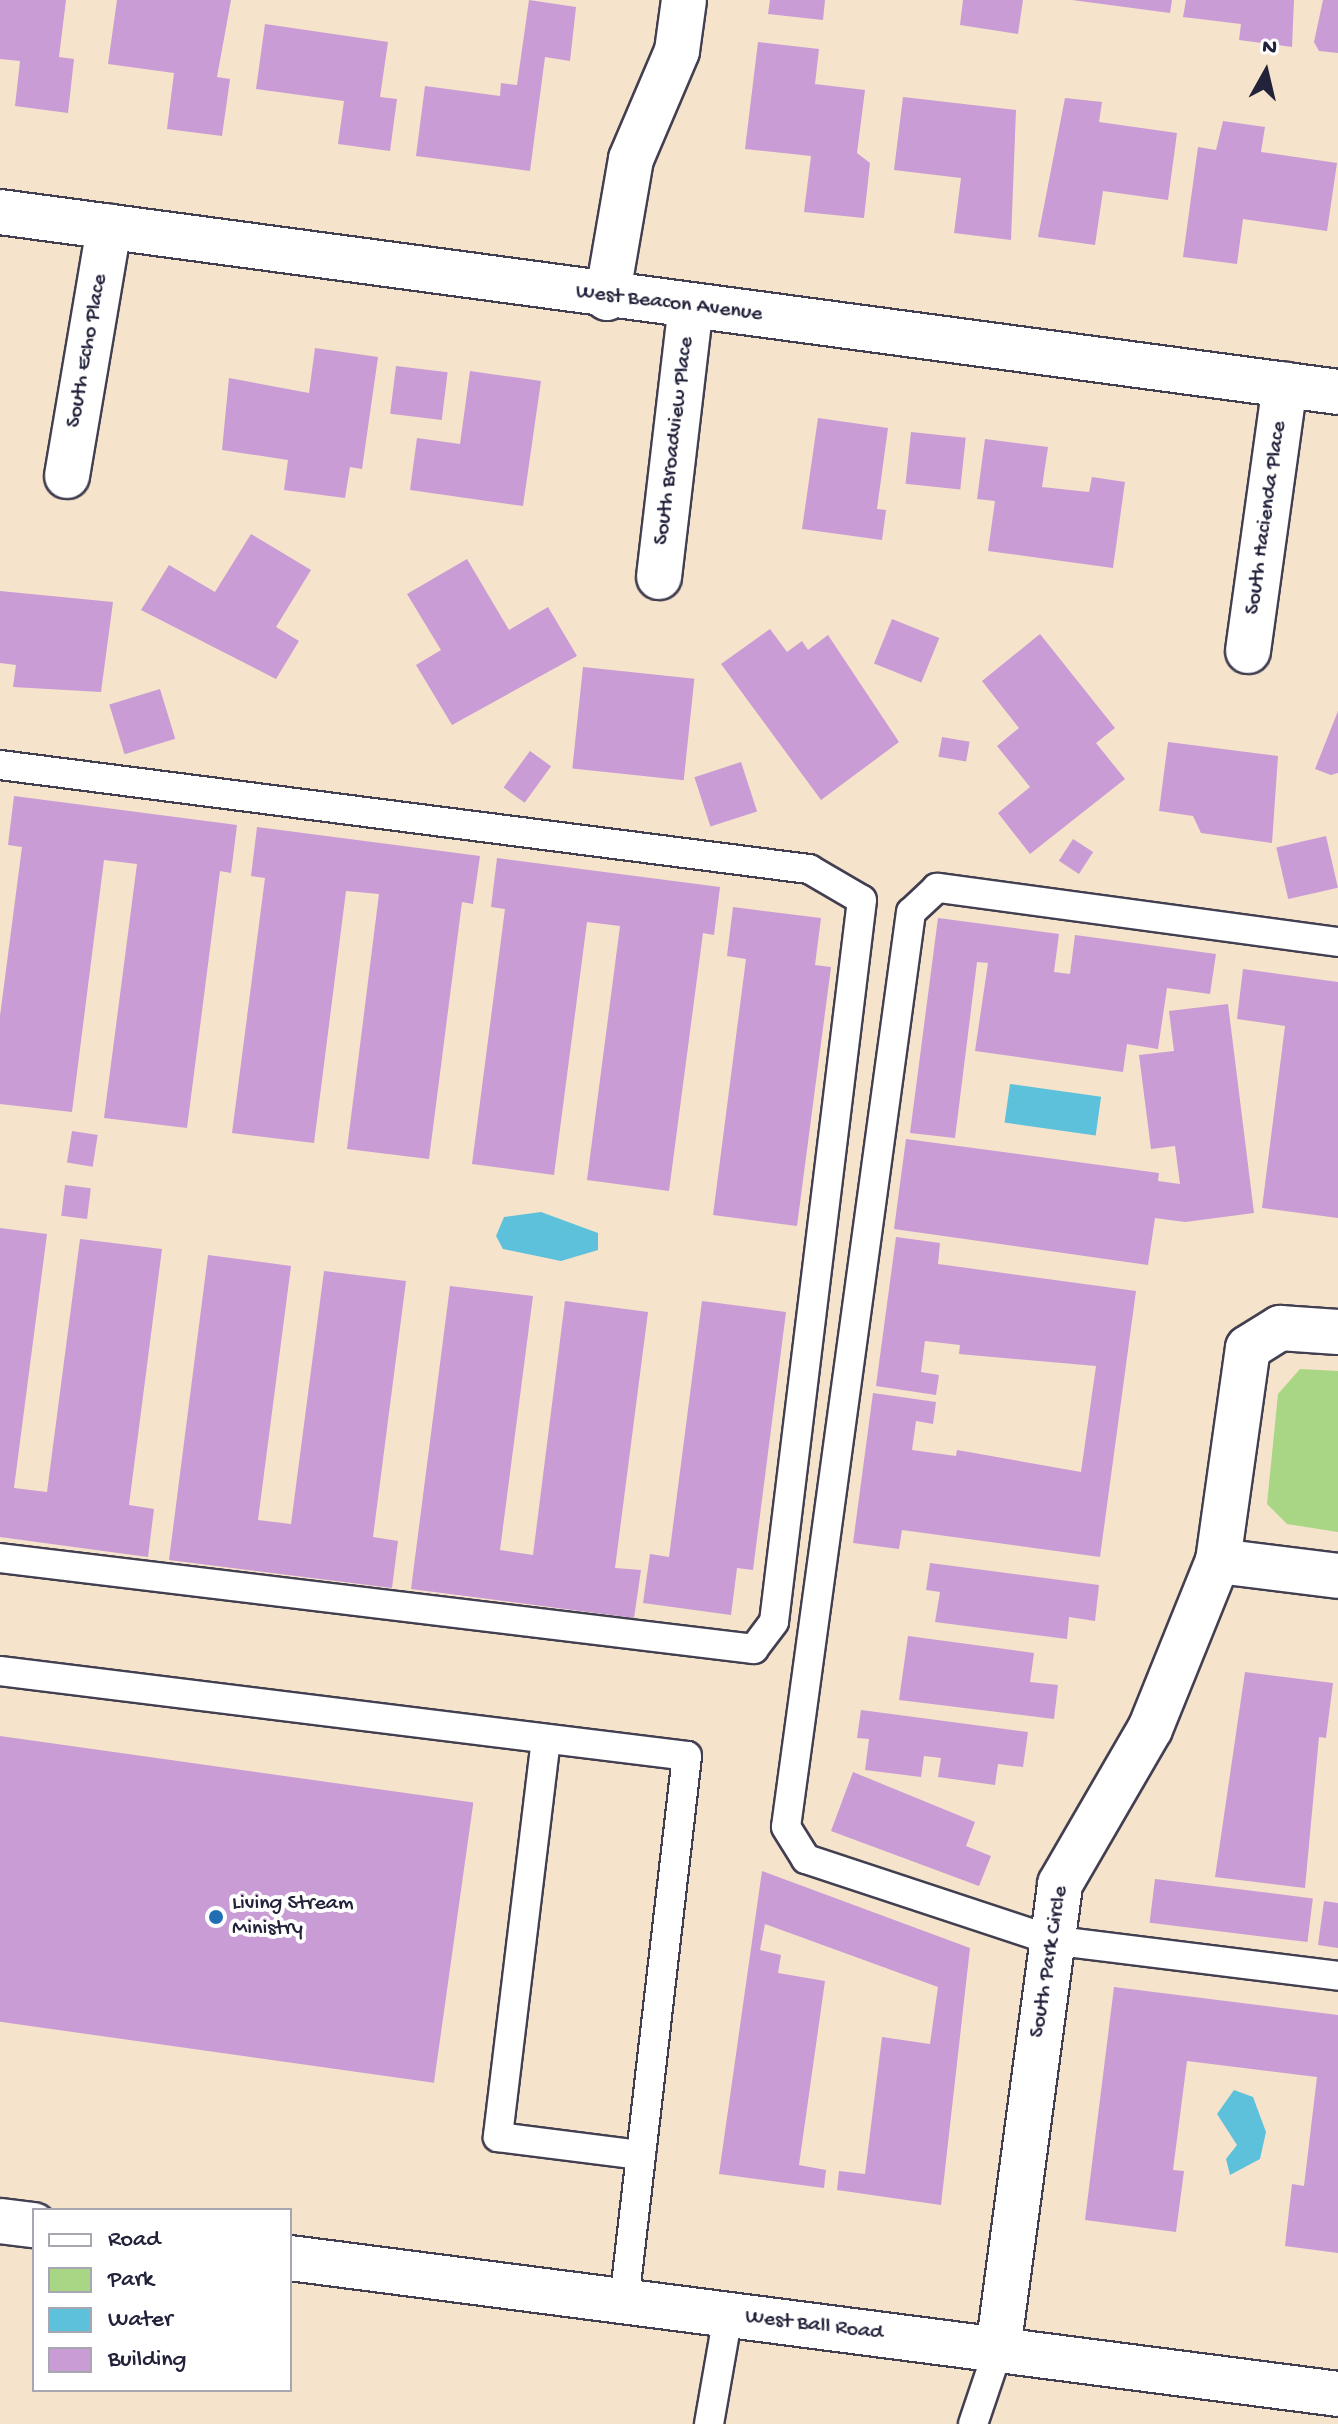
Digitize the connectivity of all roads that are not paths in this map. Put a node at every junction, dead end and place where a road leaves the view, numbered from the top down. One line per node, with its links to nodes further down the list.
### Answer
1 (684, 0): 4 (street)
2 (0, 212): 3 (street, West Beacon Avenue)
3 (109, 227): 4 (street, West Beacon Avenue); 8 (street, South Echo Place)
4 (607, 298): 5 (street, West Beacon Avenue)
5 (691, 306): 6 (street, West Beacon Avenue); 9 (street, South Broadview Place)
6 (1285, 385): 7 (street, West Beacon Avenue); 10 (street, South Hacienda Place)
7 (1338, 392)
8 (67, 476)
9 (659, 577)
10 (1248, 651)
11 (0, 765): 14 (lane)
12 (1338, 942): 19 (lane)
13 (1338, 1332): 15 (street, South Park Circle)
14 (0, 1558)
15 (1218, 1561): 16 (street); 19 (street, South Park Circle)
16 (1338, 1576)
17 (0, 1671): 18 (lane)
18 (546, 1739): 21 (lane); 21 (lane)
19 (1051, 1940): 20 (lane); 27 (street, South Park Circle)
20 (1338, 1976)
21 (641, 2155): 25 (lane)
22 (0, 2221): 23 (street)
23 (32, 2225)
24 (292, 2258): 25 (street, West Ball Road)
25 (624, 2302): 26 (street, West Ball Road)
26 (728, 2315): 27 (street, West Ball Road); 29 (lane)
27 (998, 2350): 28 (street, West Ball Road); 30 (lane)
28 (1338, 2394)
29 (709, 2424)
30 (973, 2424)

